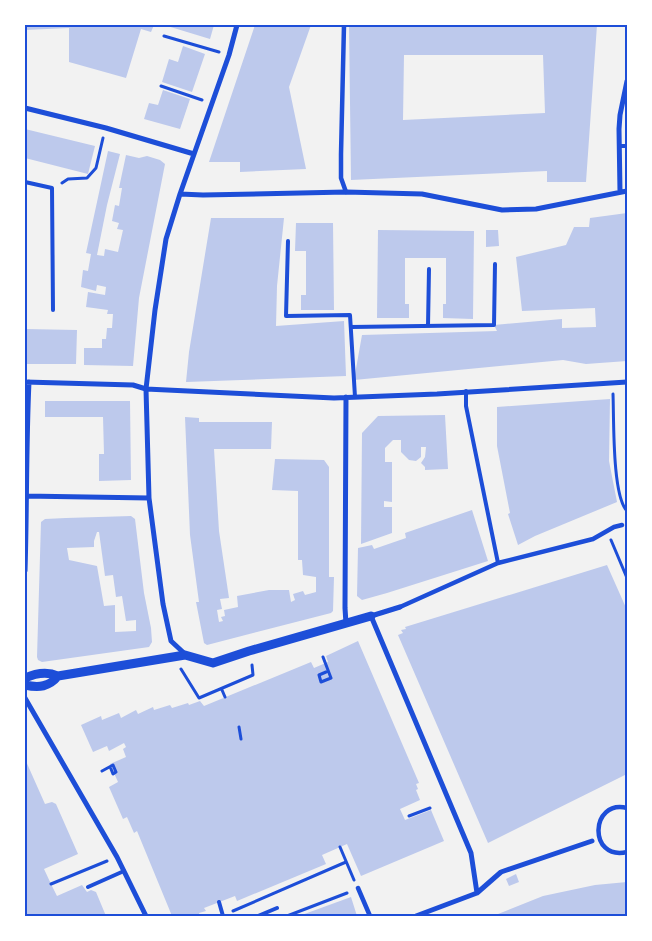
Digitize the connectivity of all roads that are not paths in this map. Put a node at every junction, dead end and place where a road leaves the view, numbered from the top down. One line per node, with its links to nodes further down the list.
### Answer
1 (237, 25): 7 (street)
2 (344, 25): 10 (street)
3 (627, 81): 5 (street)
4 (25, 108): 7 (street)
5 (619, 146): 6 (lane); 11 (street)
6 (627, 146)
7 (194, 154): 12 (street)
8 (25, 182): 16 (lane)
9 (627, 191): 11 (street)
10 (346, 192): 11 (street); 12 (street)
11 (620, 192)
12 (180, 194): 21 (street)
13 (288, 241): 18 (lane)
14 (495, 264): 17 (lane)
15 (429, 269): 17 (lane)
16 (53, 310)
17 (428, 326): 18 (lane)
18 (351, 327): 24 (lane)
19 (27, 382): 21 (street); 25 (street)
20 (627, 382): 22 (street)
21 (146, 389): 23 (street); 26 (street)
22 (466, 391): 24 (street); 28 (lane)
23 (346, 397): 24 (street); 32 (street)
24 (355, 397)
25 (26, 496): 26 (street); 29 (street)
26 (149, 498): 33 (street)
27 (622, 525): 28 (street)
28 (498, 563): 30 (street)
29 (25, 571)
30 (400, 608): 31 (street)
31 (371, 616): 32 (street); 45 (street)
32 (346, 624): 33 (street)
33 (185, 655): 34 (street)
34 (58, 676): 35 (street); 36 (street)
35 (25, 678)
36 (25, 685)
37 (25, 698): 42 (street)
38 (627, 808): 39 (street)
39 (599, 838): 40 (street); 41 (street)
40 (592, 841): 45 (street)
41 (627, 852)
42 (124, 871): 43 (lane); 48 (street)
43 (88, 888)
44 (358, 888): 51 (street)
45 (477, 892): 52 (street)
46 (219, 902): 49 (lane)
47 (277, 908): 50 (lane)
48 (146, 916)
49 (223, 916)
50 (258, 916)
51 (370, 916)
52 (416, 916)

